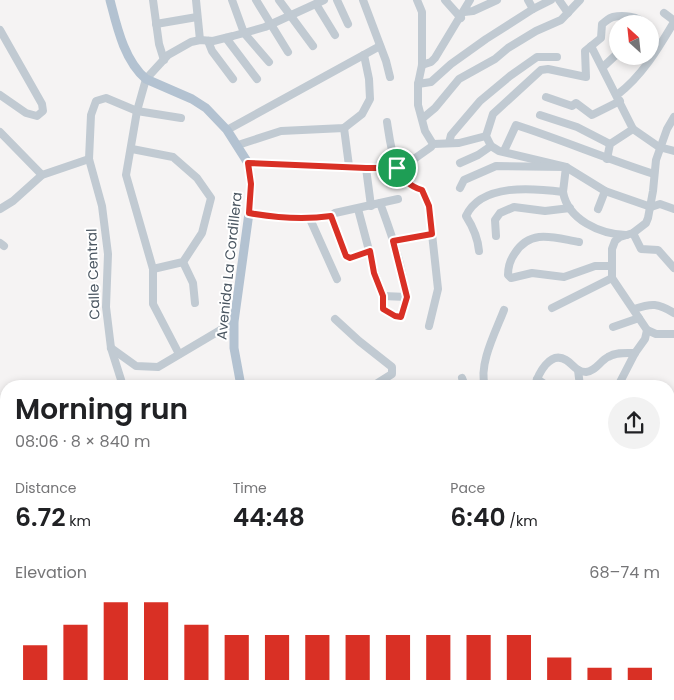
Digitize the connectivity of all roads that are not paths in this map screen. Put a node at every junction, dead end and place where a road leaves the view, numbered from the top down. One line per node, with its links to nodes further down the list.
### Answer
1 (110, 0): 48 (main road)
2 (153, 0): 26 (street)
3 (196, 0): 24 (street)
4 (232, 0): 30 (street)
5 (256, 0): 27 (street)
6 (279, 0): 22 (street)
7 (324, 0): 18 (street)
8 (337, 0): 28 (street)
9 (363, 0): 35 (street)
10 (417, 0): 43 (street)
11 (445, 0): 23 (street)
12 (470, 0): 23 (street)
13 (497, 0): 23 (street)
14 (528, 0): 19 (street)
15 (551, 0): 19 (street)
16 (559, 0): 20 (street)
17 (580, 0): 20 (street)
18 (316, 4): 22 (street); 31 (street)
19 (533, 9): 49 (street)
20 (568, 13): 56 (street)
21 (664, 14): 52 (street)
22 (292, 15): 27 (street); 34 (street)
23 (462, 15): 43 (street)
24 (198, 17): 26 (street); 33 (street)
25 (609, 19): 36 (street)
26 (156, 24): 40 (street)
27 (270, 24): 30 (street); 37 (street)
28 (348, 24)
29 (0, 30): 50 (street)
30 (244, 33): 32 (street); 41 (street)
31 (335, 35)
32 (226, 38): 33 (street); 47 (street)
33 (204, 41): 40 (street); 46 (street)
34 (313, 46)
35 (380, 46): 38 (street); 45 (street)
36 (591, 46): 44 (street); 63 (street)
37 (288, 52)
38 (364, 55): 59 (street); 61 (street)
39 (557, 57): 64 (street)
40 (164, 60): 48 (street)
41 (269, 62)
42 (609, 62): 44 (street)
43 (422, 65): 49 (street)
44 (603, 68): 52 (street)
45 (390, 76)
46 (233, 79)
47 (257, 79)
48 (146, 80): 53 (street); 61 (main road, Avenida La Cordillera)
49 (418, 84): 56 (street)
50 (0, 95)
51 (546, 97): 52 (street)
52 (618, 98): 60 (street)
53 (137, 111): 55 (street); 70 (street); 73 (street, Calle Central)
54 (540, 115): 67 (street)
55 (181, 118)
56 (422, 118): 66 (street)
57 (674, 118): 69 (street)
58 (387, 122): 79 (street)
59 (344, 128): 65 (street); 77 (street)
60 (633, 129): 67 (street); 69 (street)
61 (227, 130): 65 (main road, Avenida La Cordillera)
62 (0, 132): 82 (street)
63 (486, 136): 64 (street); 68 (street)
64 (449, 143): 66 (street)
65 (238, 144): 75 (main road, Avenida La Cordillera)
66 (433, 144): 79 (street)
67 (610, 144): 74 (street)
68 (491, 146): 71 (street); 76 (street)
69 (659, 147): 72 (street); 81 (street)
70 (132, 149): 105 (street); 108 (street)
71 (504, 151): 74 (street); 80 (street)
72 (674, 151)
73 (89, 158): 82 (street); 125 (street, Calle Central)
74 (607, 159): 81 (street)
75 (248, 163): 77 (street); 95 (main road, Avenida La Cordillera)
76 (460, 163)
77 (349, 166): 78 (street)
78 (366, 168): 79 (street); 88 (street)
79 (397, 168): 98 (street)
80 (566, 168): 83 (street); 84 (street); 85 (street)
81 (654, 174): 89 (street)
82 (42, 175): 91 (street)
83 (460, 188)
84 (605, 191): 89 (street); 93 (street)
85 (563, 192): 90 (street); 104 (street)
86 (398, 199): 87 (street)
87 (380, 203): 88 (street); 101 (street)
88 (371, 206): 92 (street)
89 (651, 207): 94 (street); 99 (street)
90 (570, 208): 99 (street); 100 (street)
91 (0, 209)
92 (358, 209): 96 (street); 103 (street)
93 (598, 210)
94 (674, 210)
95 (249, 213): 97 (street); 120 (main road, Avenida La Cordillera)
96 (331, 216): 97 (street); 103 (street)
97 (310, 219): 109 (street)
98 (432, 234): 101 (street); 121 (street)
99 (630, 234): 106 (street); 107 (street)
100 (496, 236)
101 (393, 241): 112 (street)
102 (579, 242): 106 (street)
103 (370, 251): 111 (street)
104 (479, 251)
105 (183, 262): 108 (street); 113 (street)
106 (611, 266): 110 (street)
107 (674, 268)
108 (153, 269): 127 (street)
109 (337, 278)
110 (612, 278): 114 (street); 115 (street)
111 (383, 296): 112 (street); 112 (street)
112 (407, 297)
113 (195, 304)
114 (552, 308)
115 (634, 309): 117 (street); 118 (street)
116 (504, 310): 132 (street)
117 (674, 313)
118 (640, 318): 122 (street); 123 (street)
119 (335, 319): 131 (street)
120 (234, 322): 127 (street); 130 (main road, Avenida La Cordillera)
121 (430, 326)
122 (613, 327)
123 (647, 330): 124 (street); 126 (street)
124 (674, 334)
125 (111, 348): 127 (street); 129 (street, Calle Central)
126 (635, 353): 128 (street); 135 (street)
127 (179, 354)
128 (578, 370): 133 (street); 134 (street)
129 (121, 380)
130 (240, 380)
131 (382, 380)
132 (484, 380)
133 (538, 380)
134 (579, 380)
135 (621, 380)

